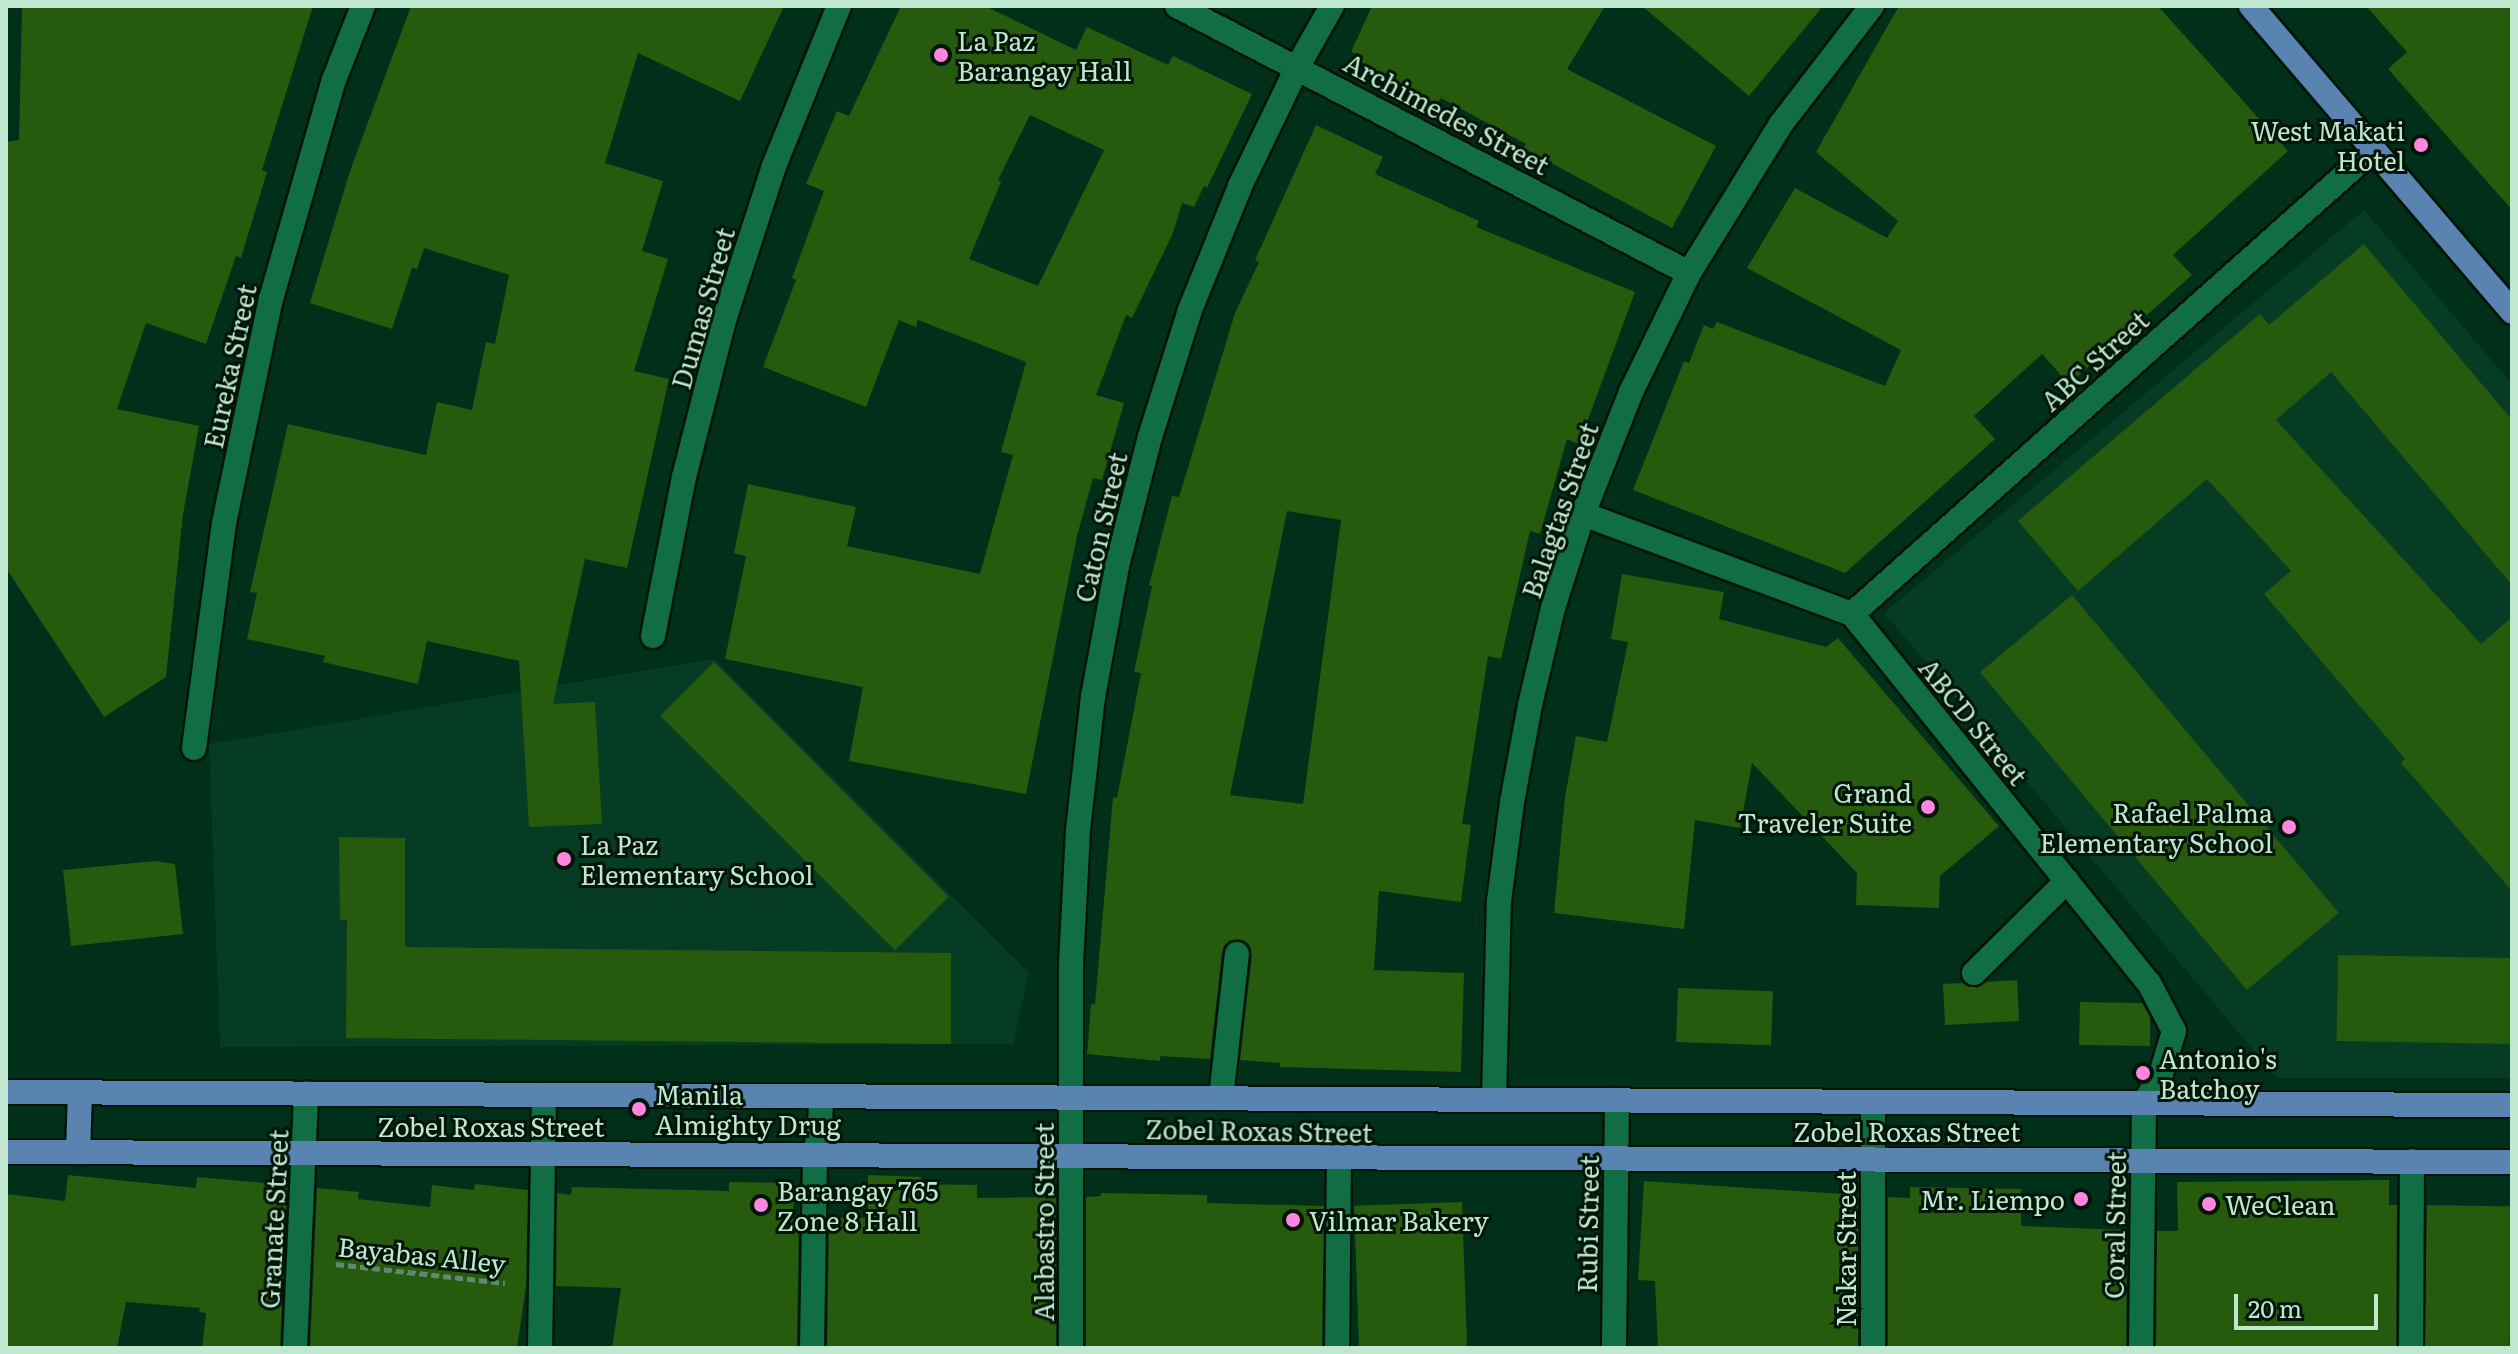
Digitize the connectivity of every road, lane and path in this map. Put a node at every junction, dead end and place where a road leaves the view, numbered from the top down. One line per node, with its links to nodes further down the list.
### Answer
1 (363, 6): 14 (street, Eureka Street)
2 (839, 6): 13 (street, Dumas Street)
3 (1177, 6): 7 (street, Archimedes Street)
4 (1332, 6): 7 (street, Caton Street)
5 (1872, 6): 9 (street, Balagtas Street)
6 (2251, 6): 8 (main road)
7 (1298, 66): 9 (street, Archimedes Street); 23 (street, Caton Street)
8 (2373, 150): 10 (main road); 12 (street, ABC Street)
9 (1689, 273): 11 (street, Balagtas Street)
10 (2512, 312)
11 (1583, 514): 12 (street); 25 (street, Balagtas Street)
12 (1852, 614): 15 (street, ABCD Street)
13 (653, 636)
14 (194, 748)
15 (2067, 881): 17 (street); 28 (street, ABCD Street)
16 (1237, 954): 24 (street)
17 (1974, 973)
18 (6, 1092): 19 (main road, Zobel Roxas Street)
19 (80, 1093): 20 (main road, Zobel Roxas Street); 31 (main road)
20 (306, 1093): 21 (main road, Zobel Roxas Street); 32 (street, Granate Street)
21 (544, 1095): 22 (main road, Zobel Roxas Street); 33 (street)
22 (821, 1097): 23 (main road, Zobel Roxas Street); 34 (street)
23 (1073, 1097): 24 (main road, Zobel Roxas Street); 35 (street, Alabastro Street)
24 (1221, 1098): 25 (main road, Zobel Roxas Street)
25 (1494, 1100): 26 (main road, Zobel Roxas Street)
26 (1617, 1100): 27 (main road, Zobel Roxas Street); 36 (street, Rubi Street)
27 (1873, 1102): 28 (main road, Zobel Roxas Street); 37 (street, Nakar Street)
28 (2144, 1103): 29 (main road, Zobel Roxas Street); 39 (street, Coral Street)
29 (2512, 1105)
30 (6, 1152): 31 (main road, Zobel Roxas Street)
31 (78, 1152): 32 (main road, Zobel Roxas Street)
32 (304, 1154): 33 (main road, Zobel Roxas Street); 42 (street, Granate Street)
33 (544, 1154): 34 (main road, Zobel Roxas Street); 43 (street)
34 (815, 1155): 35 (main road, Zobel Roxas Street); 46 (street)
35 (1071, 1155): 38 (main road, Zobel Roxas Street); 47 (street, Alabastro Street)
36 (1616, 1158): 37 (main road, Zobel Roxas Street); 38 (main road, Zobel Roxas Street); 49 (street, Rubi Street)
37 (1873, 1159): 39 (main road, Zobel Roxas Street); 50 (street, Nakar Street)
38 (1339, 1160): 48 (street)
39 (2142, 1160): 40 (main road, Zobel Roxas Street); 51 (street, Coral Street)
40 (2412, 1161): 41 (main road, Zobel Roxas Street); 52 (street)
41 (2512, 1162)
42 (299, 1260): 43 (path, Bayabas Alley); 44 (street, Granate Street)
43 (542, 1287): 45 (street)
44 (295, 1348)
45 (540, 1348)
46 (812, 1348)
47 (1071, 1348)
48 (1337, 1348)
49 (1614, 1348)
50 (1873, 1348)
51 (2141, 1348)
52 (2411, 1348)

